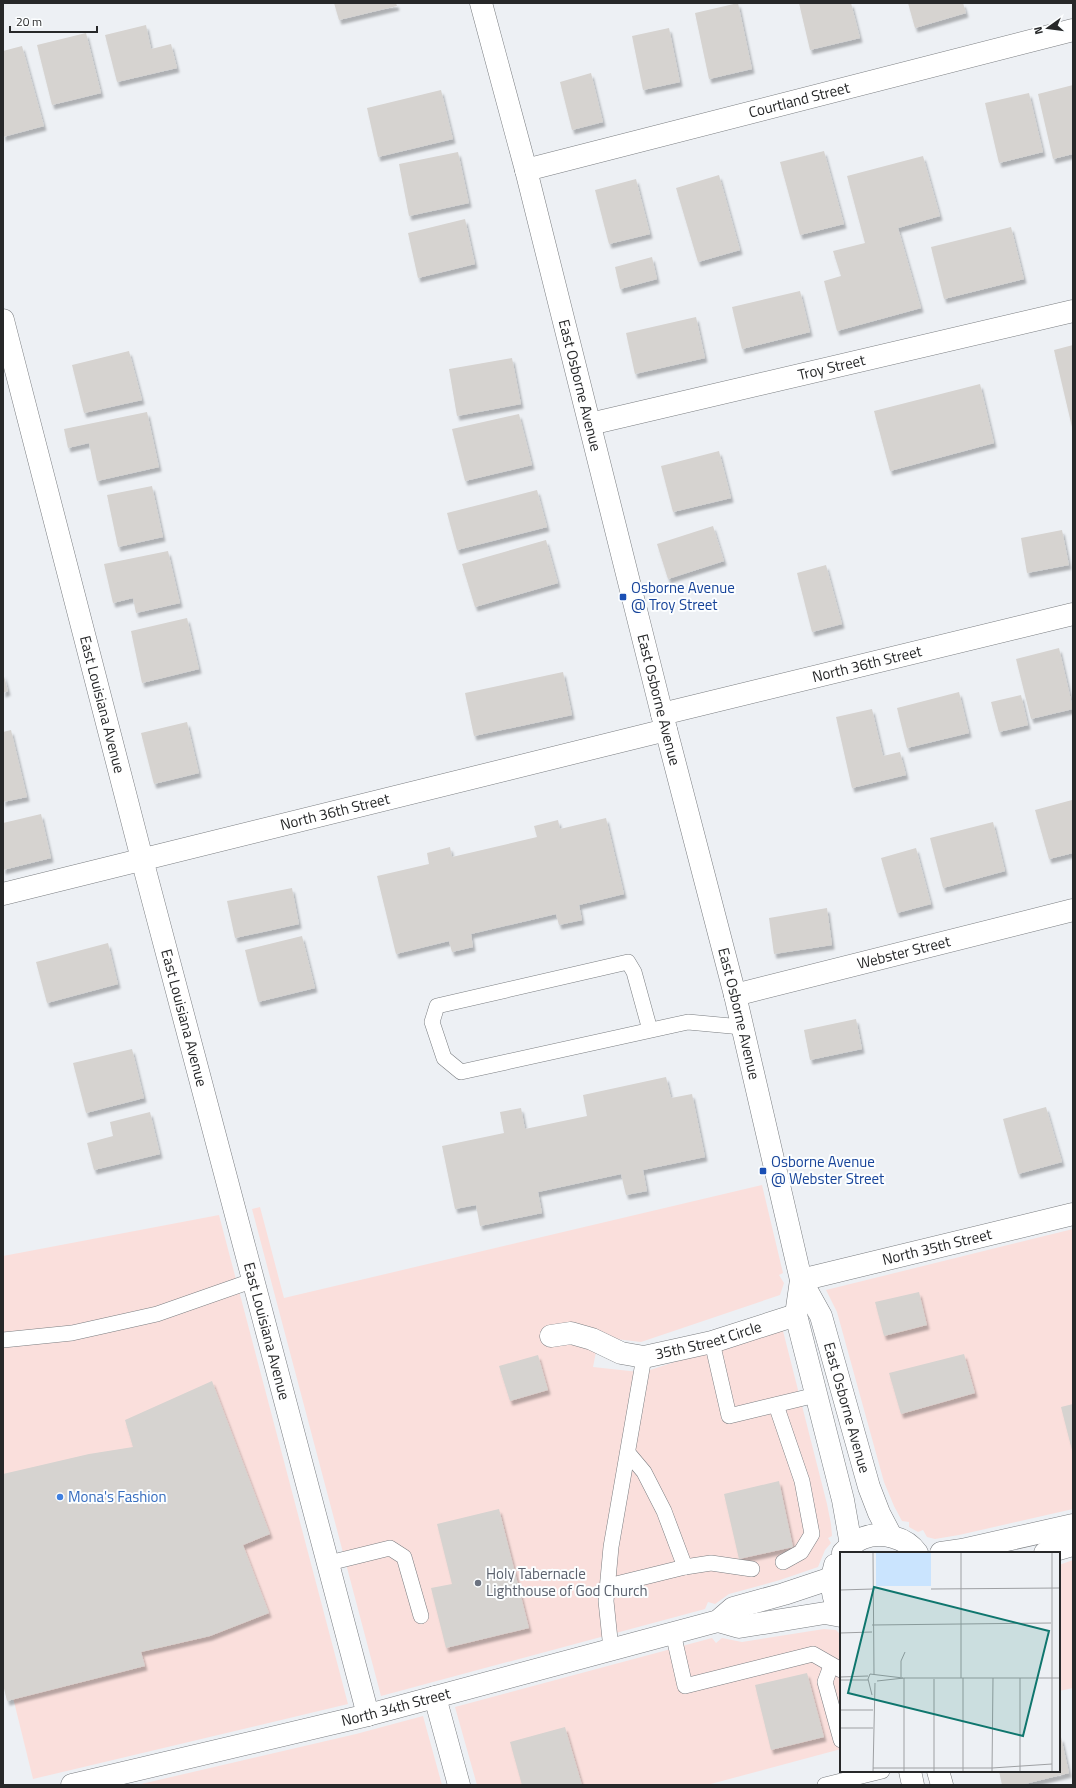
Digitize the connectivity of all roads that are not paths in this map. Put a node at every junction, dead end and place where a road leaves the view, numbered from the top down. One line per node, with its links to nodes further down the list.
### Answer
1 (481, 3): 3 (street, East Osborne Avenue)
2 (1073, 30): 3 (street, Courtland Street)
3 (526, 170): 6 (street, East Osborne Avenue)
4 (1073, 311): 6 (street, Troy Street)
5 (3, 320): 9 (street, East Louisiana Avenue)
6 (590, 424): 8 (street, East Osborne Avenue)
7 (1073, 614): 8 (street, North 36th Street)
8 (664, 722): 9 (street, North 36th Street); 12 (street, East Osborne Avenue)
9 (142, 859): 10 (street, North 36th Street); 16 (street, East Louisiana Avenue)
10 (3, 894)
11 (1073, 910): 12 (street, Webster Street)
12 (734, 995): 13 (street, East Osborne Avenue)
13 (742, 1027): 14 (lane); 17 (street, East Osborne Avenue)
14 (650, 1030): 14 (lane)
15 (1073, 1214): 17 (street, North 35th Street)
16 (254, 1280): 20 (lane); 35 (street, East Louisiana Avenue)
17 (801, 1280): 18 (street, East Osborne Avenue); 27 (street, East Osborne Avenue)
18 (796, 1315): 21 (street, 35th Street Circle); 23 (street, East Osborne Avenue)
19 (551, 1336): 22 (street, 35th Street Circle)
20 (3, 1340)
21 (712, 1342): 22 (street, 35th Street Circle); 24 (lane)
22 (644, 1357): 25 (lane)
23 (816, 1395): 24 (lane); 29 (street, East Osborne Avenue)
24 (776, 1405): 34 (lane)
25 (628, 1453): 36 (lane); 39 (lane)
26 (1073, 1525): 31 (street)
27 (891, 1536): 29 (street); 30 (street)
28 (1073, 1544): 32 (street)
29 (845, 1551)
30 (920, 1552)
31 (948, 1552)
32 (1049, 1552)
33 (840, 1558): 38 (street)
34 (783, 1562)
35 (329, 1564): 41 (lane); 48 (street, East Louisiana Avenue)
36 (686, 1567): 37 (lane); 39 (lane)
37 (752, 1568)
38 (832, 1578): 40 (street); 43 (street, North 34th Street)
39 (608, 1586): 45 (lane)
40 (840, 1611)
41 (421, 1616)
42 (840, 1616): 43 (street)
43 (718, 1621): 44 (street, North 34th Street)
44 (673, 1633): 45 (street, North 34th Street); 46 (lane)
45 (611, 1649): 47 (street, North 34th Street)
46 (836, 1668): 49 (lane)
47 (435, 1697): 48 (street, North 34th Street); 55 (street)
48 (368, 1715): 54 (street, North 34th Street)
49 (840, 1736)
50 (875, 1772): 53 (lane)
51 (910, 1772): 57 (street)
52 (938, 1772): 58 (street)
53 (860, 1774): 56 (lane)
54 (72, 1785)
55 (459, 1785)
56 (825, 1785)
57 (913, 1785)
58 (942, 1785)

